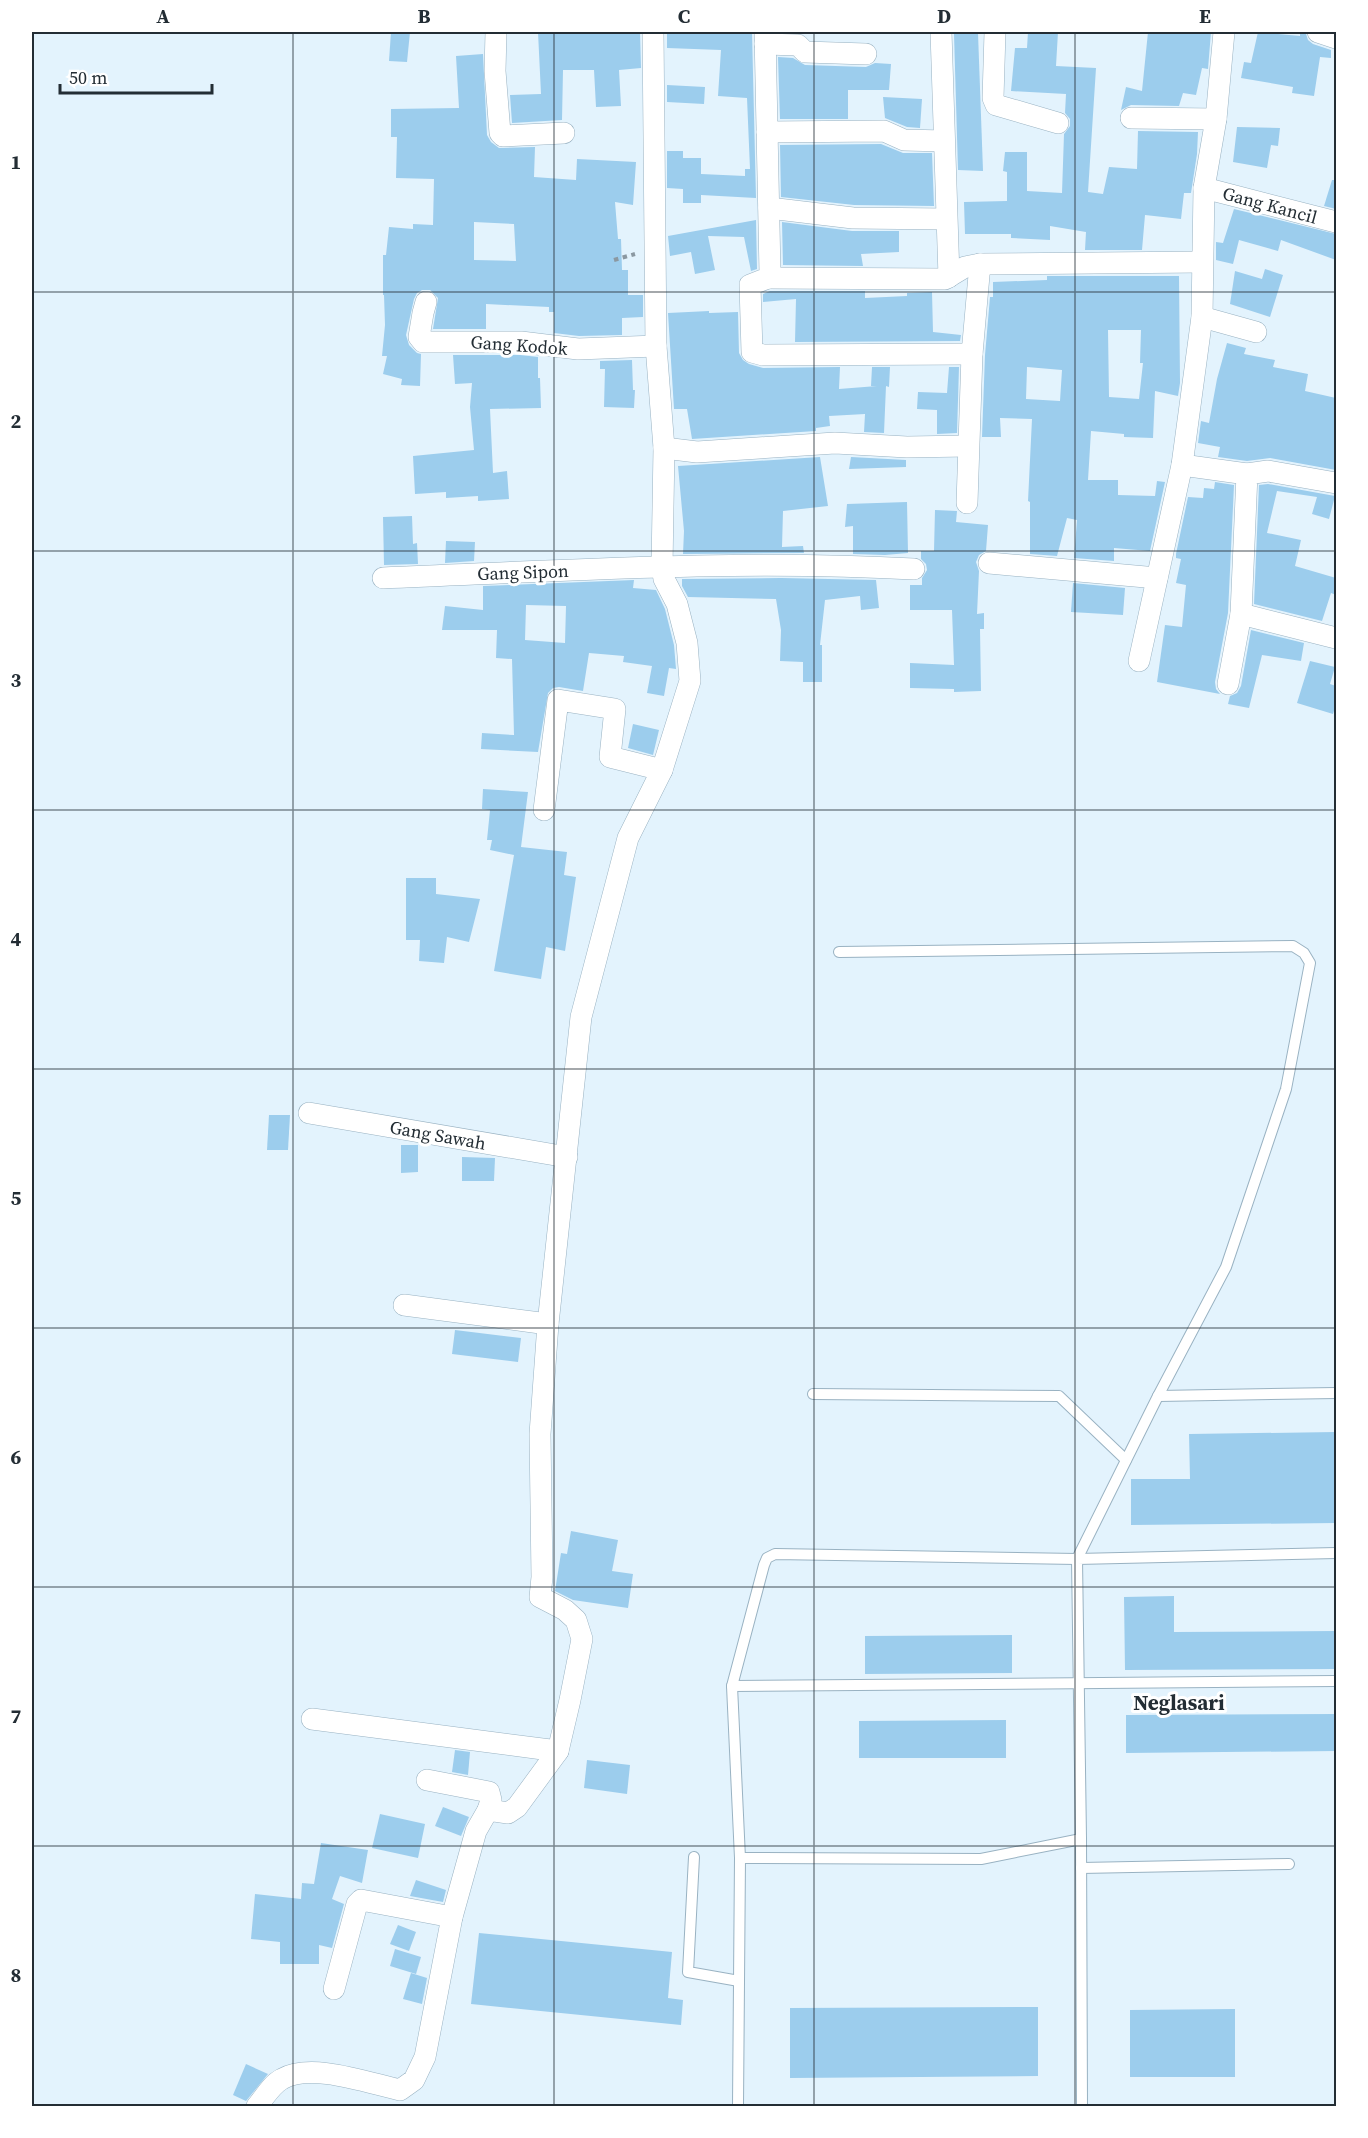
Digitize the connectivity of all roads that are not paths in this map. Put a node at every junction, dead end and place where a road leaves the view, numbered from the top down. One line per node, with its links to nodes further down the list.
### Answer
1 (496, 32): 14 (street)
2 (653, 32): 27 (street)
3 (941, 32): 15 (street)
4 (995, 32): 12 (street)
5 (1224, 32): 11 (street)
6 (1317, 32): 8 (street)
7 (765, 38): 9 (street); 13 (street)
8 (1336, 38)
9 (866, 54)
10 (1131, 118): 11 (street)
11 (1216, 119): 16 (street)
12 (1058, 123)
13 (767, 132): 15 (street); 17 (street)
14 (564, 133)
15 (944, 141): 18 (street)
16 (1204, 188): 19 (street, Gang Kancil); 20 (street)
17 (769, 208): 18 (street); 23 (street)
18 (946, 219): 22 (street)
19 (1336, 222)
20 (1202, 262): 21 (street); 25 (street)
21 (980, 264): 22 (street); 28 (street)
22 (949, 277): 23 (street)
23 (768, 278): 28 (street)
24 (426, 302): 27 (street, Gang Kodok)
25 (1202, 317): 26 (street); 31 (street)
26 (1256, 332)
27 (656, 346): 30 (street)
28 (972, 354): 29 (street)
29 (968, 446): 30 (street); 34 (street)
30 (664, 448): 36 (street)
31 (1182, 465): 32 (street); 39 (street)
32 (1247, 474): 33 (street); 40 (street)
33 (1336, 483)
34 (967, 503)
35 (989, 563): 39 (street)
36 (662, 567): 37 (street, Gang Sipon); 38 (street, Gang Sipon); 44 (street)
37 (914, 569)
38 (383, 578)
39 (1157, 578): 42 (street)
40 (1241, 614): 41 (street); 43 (street)
41 (1336, 638)
42 (1139, 661)
43 (1228, 684)
44 (662, 770): 45 (street); 48 (street)
45 (544, 810)
46 (839, 952): 53 (lane)
47 (309, 1113): 48 (street, Gang Sawah)
48 (567, 1157): 50 (street)
49 (405, 1305): 50 (street)
50 (548, 1324): 61 (street)
51 (1336, 1393): 53 (lane)
52 (813, 1394): 54 (lane)
53 (1158, 1396): 54 (lane)
54 (1126, 1460): 56 (lane)
55 (1336, 1553): 56 (lane)
56 (1077, 1559): 58 (lane); 59 (lane)
57 (1336, 1681): 58 (lane)
58 (1079, 1683): 59 (lane); 64 (lane)
59 (732, 1686): 66 (lane)
60 (312, 1719): 61 (street)
61 (558, 1751): 63 (street)
62 (427, 1780): 63 (street)
63 (488, 1810): 69 (street)
64 (1081, 1839): 66 (lane); 68 (lane)
65 (694, 1857): 70 (lane)
66 (740, 1858): 70 (lane)
67 (1289, 1864): 68 (lane)
68 (1081, 1868): 74 (lane)
69 (452, 1917): 71 (street); 72 (street)
70 (739, 1981): 73 (lane)
71 (334, 1989)
72 (257, 2106)
73 (738, 2106)
74 (1082, 2106)

